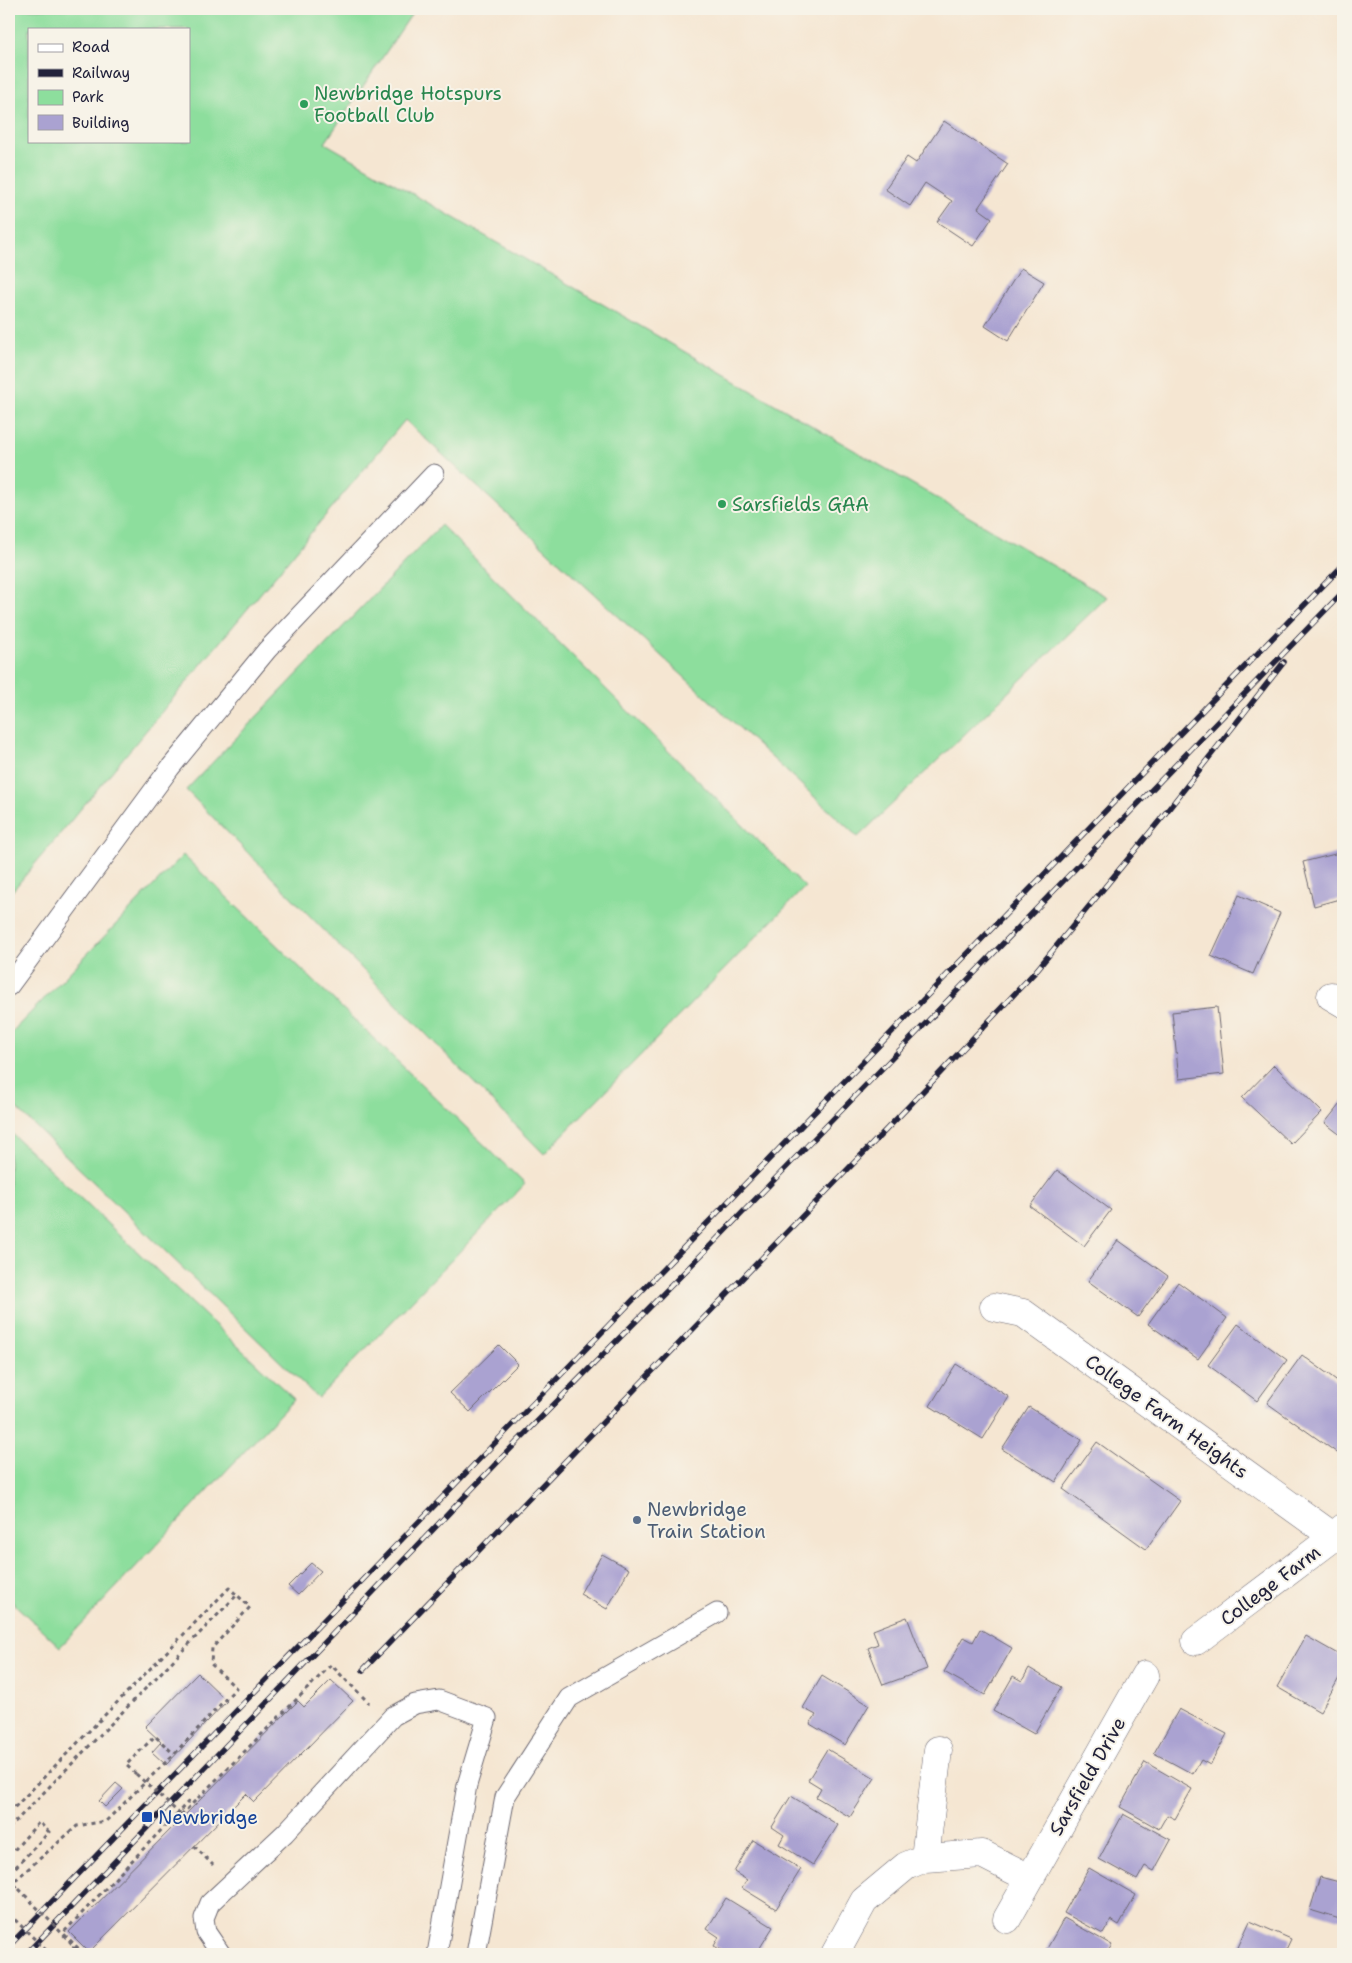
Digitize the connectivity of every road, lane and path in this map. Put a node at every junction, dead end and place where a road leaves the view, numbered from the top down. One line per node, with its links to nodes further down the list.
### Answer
1 (434, 474): 2 (lane)
2 (9, 986)
3 (994, 1307): 4 (street, College Farm Heights)
4 (1339, 1533): 7 (street, College Farm)
5 (237, 1595): 11 (path); 13 (path); 15 (path)
6 (717, 1613): 32 (lane)
7 (1196, 1641)
8 (1145, 1675): 20 (street, Sarsfield Drive)
9 (393, 1716): 12 (path); 30 (lane); 31 (lane)
10 (938, 1750): 18 (street)
11 (174, 1754): 12 (path, bridge); 22 (path)
12 (190, 1805): 14 (path)
13 (9, 1813)
14 (168, 1823): 16 (path); 29 (path, bridge)
15 (9, 1828)
16 (173, 1828)
17 (9, 1856): 19 (path)
18 (925, 1858): 20 (street); 33 (street)
19 (9, 1874)
20 (1029, 1878): 24 (street, Sarsfield Drive)
21 (9, 1879): 22 (path)
22 (12, 1883): 25 (path, bridge)
23 (9, 1914): 26 (path, bridge)
24 (1007, 1919)
25 (74, 1947): 27 (path); 28 (path, bridge)
26 (50, 1954)
27 (67, 1954)
28 (80, 1954)
29 (84, 1954)
30 (221, 1954)
31 (437, 1954)
32 (476, 1954)
33 (835, 1954)

